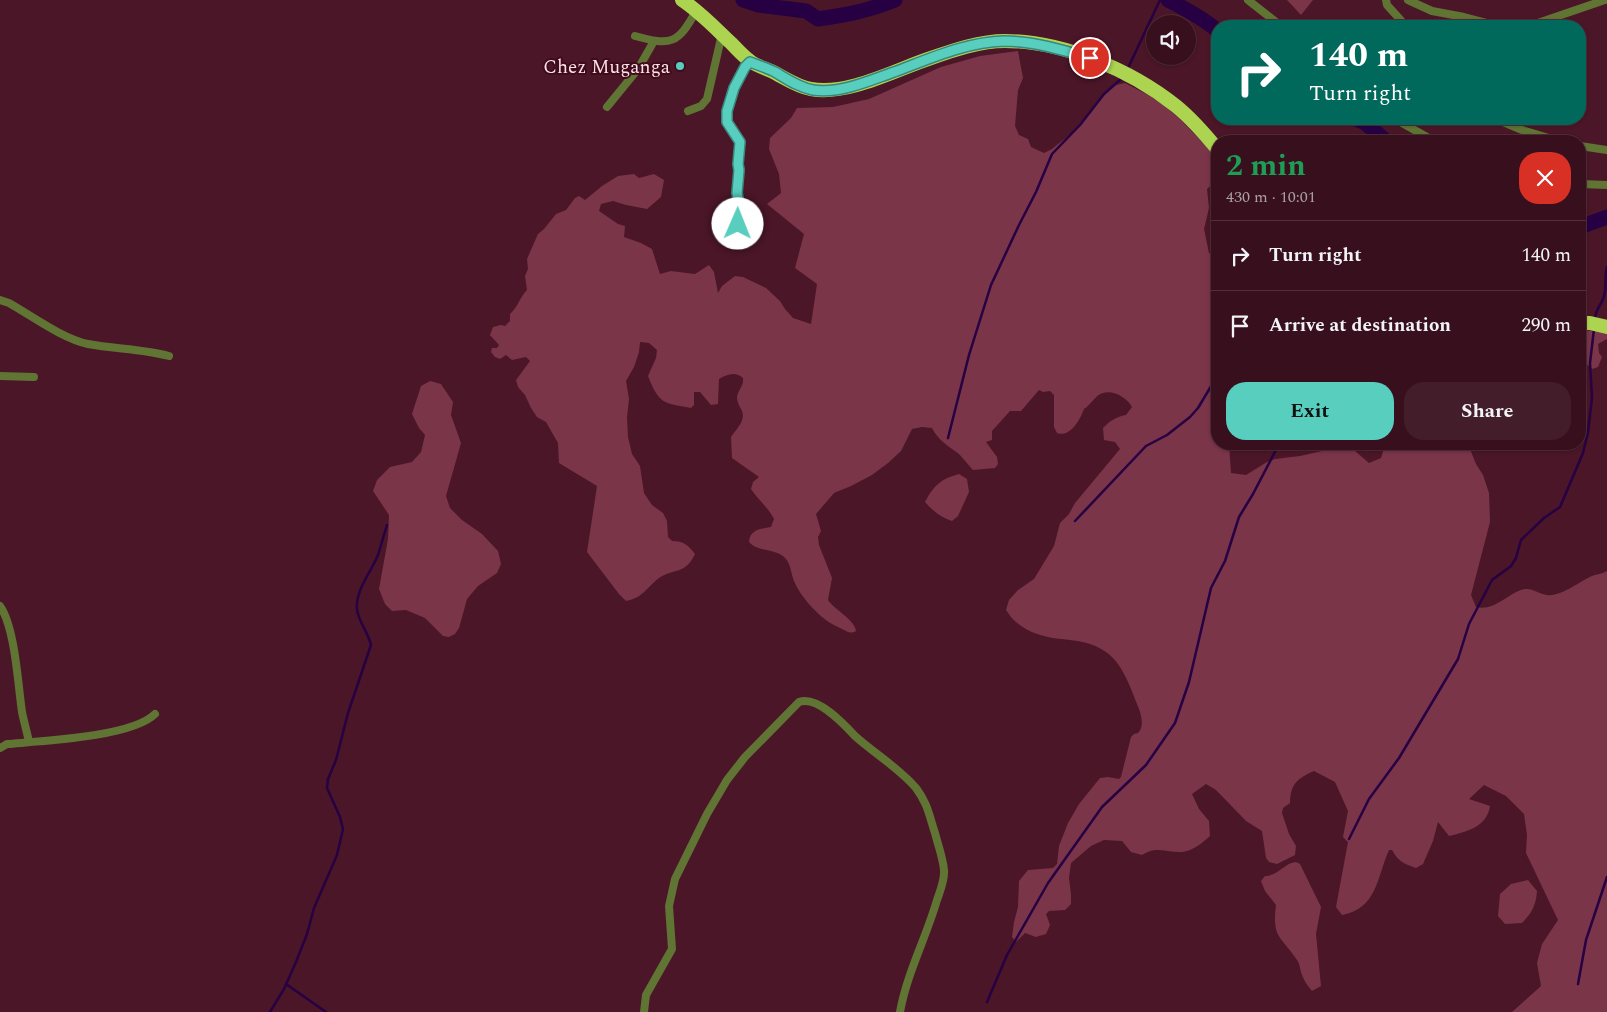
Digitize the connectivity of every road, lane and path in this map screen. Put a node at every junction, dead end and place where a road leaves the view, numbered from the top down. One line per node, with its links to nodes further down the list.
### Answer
1 (682, 0): 6 (highway)
2 (1248, 0): 7 (street)
3 (1386, 0): 8 (street)
4 (1408, 0): 9 (street)
5 (1605, 0): 10 (street)
6 (696, 11): 11 (highway); 13 (street)
7 (1274, 20)
8 (1401, 20)
9 (1476, 20)
10 (1547, 20)
11 (722, 34): 14 (highway); 16 (street)
12 (635, 36): 13 (street)
13 (654, 41): 15 (street)
14 (750, 62): 21 (highway); 26 (street)
15 (606, 107)
16 (688, 111)
17 (1406, 125): 19 (street)
18 (1510, 125): 20 (street)
19 (1423, 135)
20 (1539, 135)
21 (1211, 141)
22 (1586, 147): 23 (street)
23 (1607, 150)
24 (1586, 184): 25 (street)
25 (1607, 185)
26 (739, 234)
27 (0, 300): 28 (street)
28 (169, 356)
29 (0, 376): 30 (street)
30 (34, 377)
31 (0, 606): 33 (street)
32 (155, 714): 33 (street)
33 (29, 742): 34 (street)
34 (0, 748)
35 (644, 1012): 36 (street)
36 (900, 1012)

